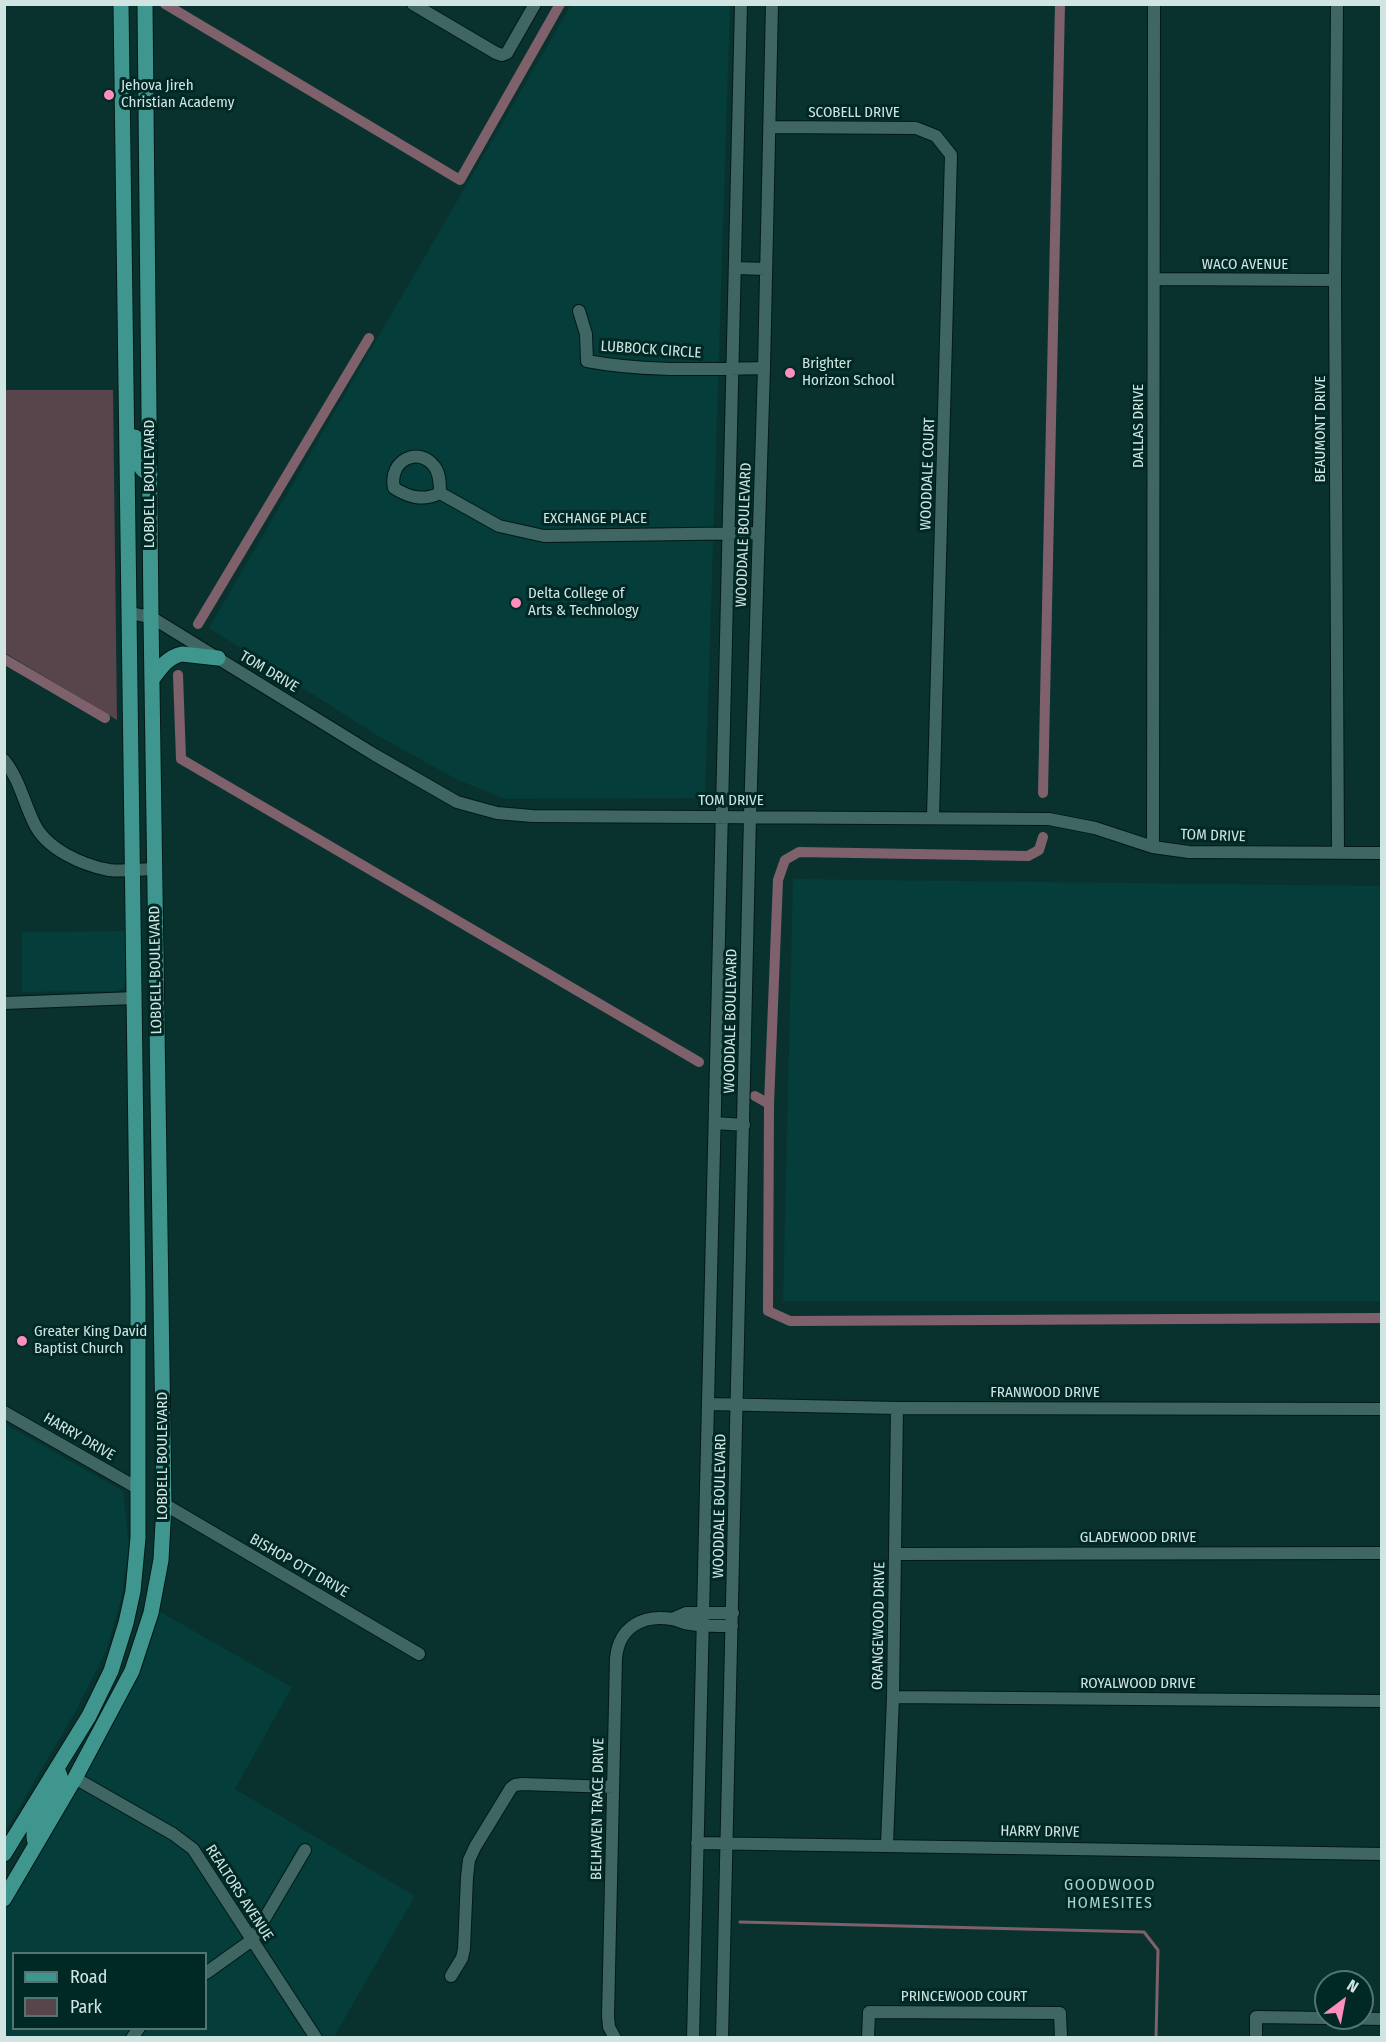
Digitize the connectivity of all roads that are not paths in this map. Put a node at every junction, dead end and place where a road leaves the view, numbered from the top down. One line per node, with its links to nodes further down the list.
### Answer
1 (121, 4): 10 (main road, LOBDELL BOULEVARD)
2 (145, 4): 12 (main road, LOBDELL BOULEVARD)
3 (413, 4): 4 (street)
4 (535, 4)
5 (741, 4): 13 (street, WOODDALE BOULEVARD)
6 (772, 4): 9 (street, WOODDALE BOULEVARD)
7 (1155, 4): 15 (street, DALLAS DRIVE)
8 (1337, 4): 16 (street, BEAUMONT DRIVE)
9 (769, 128): 11 (street, SCOBELL DRIVE); 14 (street, WOODDALE BOULEVARD)
10 (123, 131): 12 (main road); 19 (main road, LOBDELL BOULEVARD)
11 (936, 136): 34 (street, WOODDALE COURT)
12 (147, 190): 18 (main road, LOBDELL BOULEVARD)
13 (735, 268): 14 (street); 21 (street, WOODDALE BOULEVARD)
14 (766, 269): 20 (street, WOODDALE BOULEVARD)
15 (1154, 279): 16 (street, WACO AVENUE); 35 (street, DALLAS DRIVE)
16 (1335, 280): 36 (street, BEAUMONT DRIVE)
17 (579, 311): 21 (street, LUBBOCK CIRCLE)
18 (149, 362): 19 (main road); 23 (main road, LOBDELL BOULEVARD)
19 (125, 363): 22 (main road, LOBDELL BOULEVARD)
20 (764, 368): 21 (street, LUBBOCK CIRCLE); 25 (street, WOODDALE BOULEVARD)
21 (732, 369): 26 (street, WOODDALE BOULEVARD)
22 (126, 412): 23 (main road); 27 (main road, LOBDELL BOULEVARD)
23 (150, 474): 28 (main road, LOBDELL BOULEVARD)
24 (441, 493): 26 (street, EXCHANGE PLACE)
25 (759, 533): 26 (street, EXCHANGE PLACE); 33 (street, WOODDALE BOULEVARD)
26 (728, 534): 32 (street, WOODDALE BOULEVARD)
27 (129, 613): 28 (street, TOM DRIVE); 38 (main road, LOBDELL BOULEVARD)
28 (151, 617): 29 (street, TOM DRIVE); 30 (main road, LOBDELL BOULEVARD)
29 (218, 658): 30 (main road); 32 (street, TOM DRIVE)
30 (153, 678): 39 (main road, LOBDELL BOULEVARD)
31 (4, 760): 38 (street)
32 (722, 816): 33 (street, TOM DRIVE); 44 (street, WOODDALE BOULEVARD)
33 (750, 816): 34 (street, TOM DRIVE); 45 (street, WOODDALE BOULEVARD)
34 (933, 817): 35 (street, TOM DRIVE)
35 (1153, 847): 36 (street, TOM DRIVE)
36 (1338, 853): 37 (street, TOM DRIVE)
37 (1382, 853)
38 (134, 869): 39 (street); 40 (main road, LOBDELL BOULEVARD)
39 (155, 869): 41 (main road, LOBDELL BOULEVARD)
40 (134, 946): 41 (street); 42 (main road, LOBDELL BOULEVARD)
41 (156, 946): 46 (main road, LOBDELL BOULEVARD)
42 (135, 998): 43 (street); 47 (main road, LOBDELL BOULEVARD)
43 (4, 1003)
44 (715, 1123): 45 (street); 48 (street, WOODDALE BOULEVARD)
45 (744, 1125): 49 (street, WOODDALE BOULEVARD)
46 (160, 1267): 47 (main road); 54 (main road, LOBDELL BOULEVARD)
47 (137, 1268): 53 (main road, LOBDELL BOULEVARD)
48 (708, 1404): 49 (street, FRANWOOD DRIVE); 58 (street, WOODDALE BOULEVARD)
49 (738, 1405): 50 (street, FRANWOOD DRIVE); 57 (street, WOODDALE BOULEVARD)
50 (897, 1408): 51 (street, FRANWOOD DRIVE); 56 (street, ORANGEWOOD DRIVE)
51 (1382, 1409)
52 (4, 1412): 53 (street, HARRY DRIVE)
53 (139, 1489): 54 (main road); 63 (main road, LOBDELL BOULEVARD)
54 (164, 1504): 60 (street, BISHOP OTT DRIVE); 64 (main road, LOBDELL BOULEVARD)
55 (1382, 1553): 56 (street, GLADEWOOD DRIVE)
56 (895, 1554): 61 (street, ORANGEWOOD DRIVE)
57 (732, 1613): 58 (street); 59 (street, WOODDALE BOULEVARD)
58 (703, 1619): 59 (street); 65 (street, BELHAVEN TRACE DRIVE); 66 (street, WOODDALE BOULEVARD)
59 (732, 1626): 68 (street, WOODDALE BOULEVARD)
60 (419, 1654)
61 (893, 1697): 62 (street, ROYALWOOD DRIVE); 69 (street, ORANGEWOOD DRIVE)
62 (1382, 1701)
63 (57, 1767): 64 (main road); 67 (main road); 71 (main road, LOBDELL BOULEVARD)
64 (75, 1778): 67 (main road, LOBDELL BOULEVARD); 74 (street, REALTORS AVENUE)
65 (613, 1787): 76 (street); 79 (street, BELHAVEN TRACE DRIVE)
66 (697, 1843): 68 (street, HARRY DRIVE); 80 (street, WOODDALE BOULEVARD)
67 (36, 1844): 73 (main road, LOBDELL BOULEVARD)
68 (726, 1844): 69 (street, HARRY DRIVE); 81 (street, WOODDALE BOULEVARD)
69 (887, 1844): 72 (street, HARRY DRIVE)
70 (305, 1850): 74 (street)
71 (4, 1854)
72 (1382, 1854)
73 (4, 1899)
74 (252, 1940): 75 (street); 78 (street, REALTORS AVENUE)
75 (207, 1972)
76 (451, 1976)
77 (1314, 2018): 84 (street)
78 (316, 2037)
79 (615, 2037)
80 (693, 2037)
81 (722, 2037)
82 (868, 2037): 83 (street, PRINCEWOOD COURT)
83 (1061, 2037)
84 (1256, 2037)

